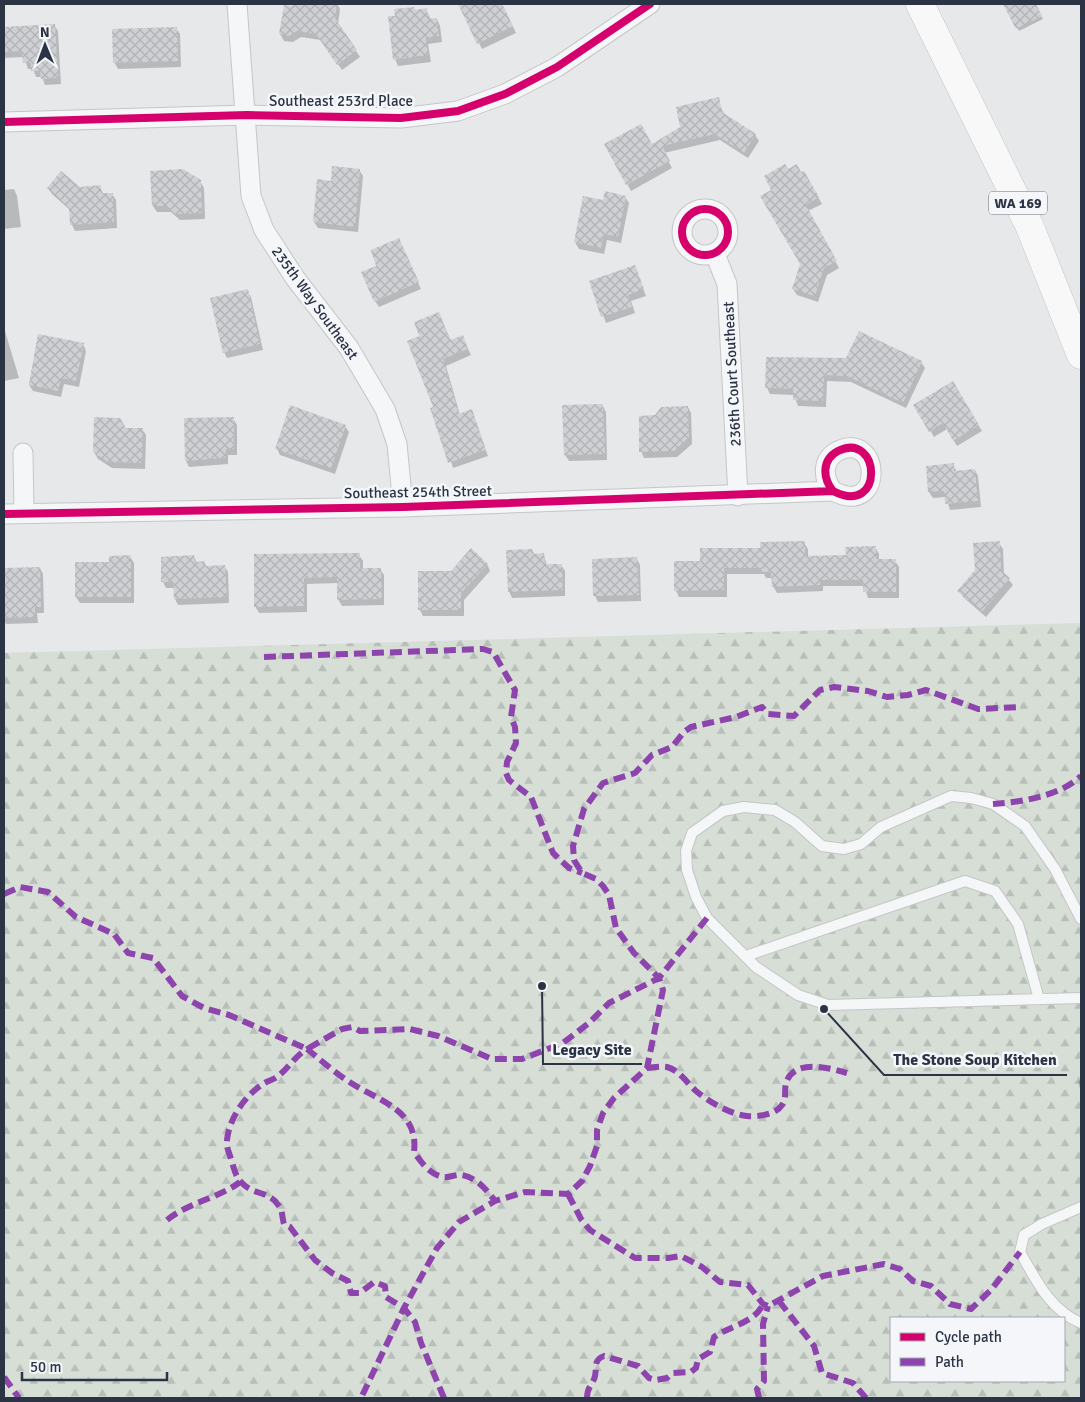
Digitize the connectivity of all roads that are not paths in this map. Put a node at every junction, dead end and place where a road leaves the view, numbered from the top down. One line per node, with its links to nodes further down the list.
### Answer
1 (237, 4): 4 (street, 235th Way Southeast)
2 (650, 4): 4 (street, Southeast 253rd Place)
3 (920, 4): 7 (main road, WA 169)
4 (247, 115): 5 (street, Southeast 253rd Place); 11 (street, 235th Way Southeast)
5 (4, 122)
6 (715, 254): 10 (street, 236th Court Southeast)
7 (1081, 355)
8 (23, 453): 12 (street)
9 (833, 491): 10 (street, Southeast 254th Street)
10 (738, 496): 11 (street, Southeast 254th Street)
11 (403, 507): 12 (street, Southeast 254th Street)
12 (24, 513): 13 (street, Southeast 254th Street)
13 (4, 514)
14 (1081, 918): 15 (lane)
15 (746, 956): 17 (lane); 17 (lane)
16 (1081, 998): 17 (lane)
17 (1038, 999)
18 (1081, 1207): 19 (lane)
19 (1081, 1323)

